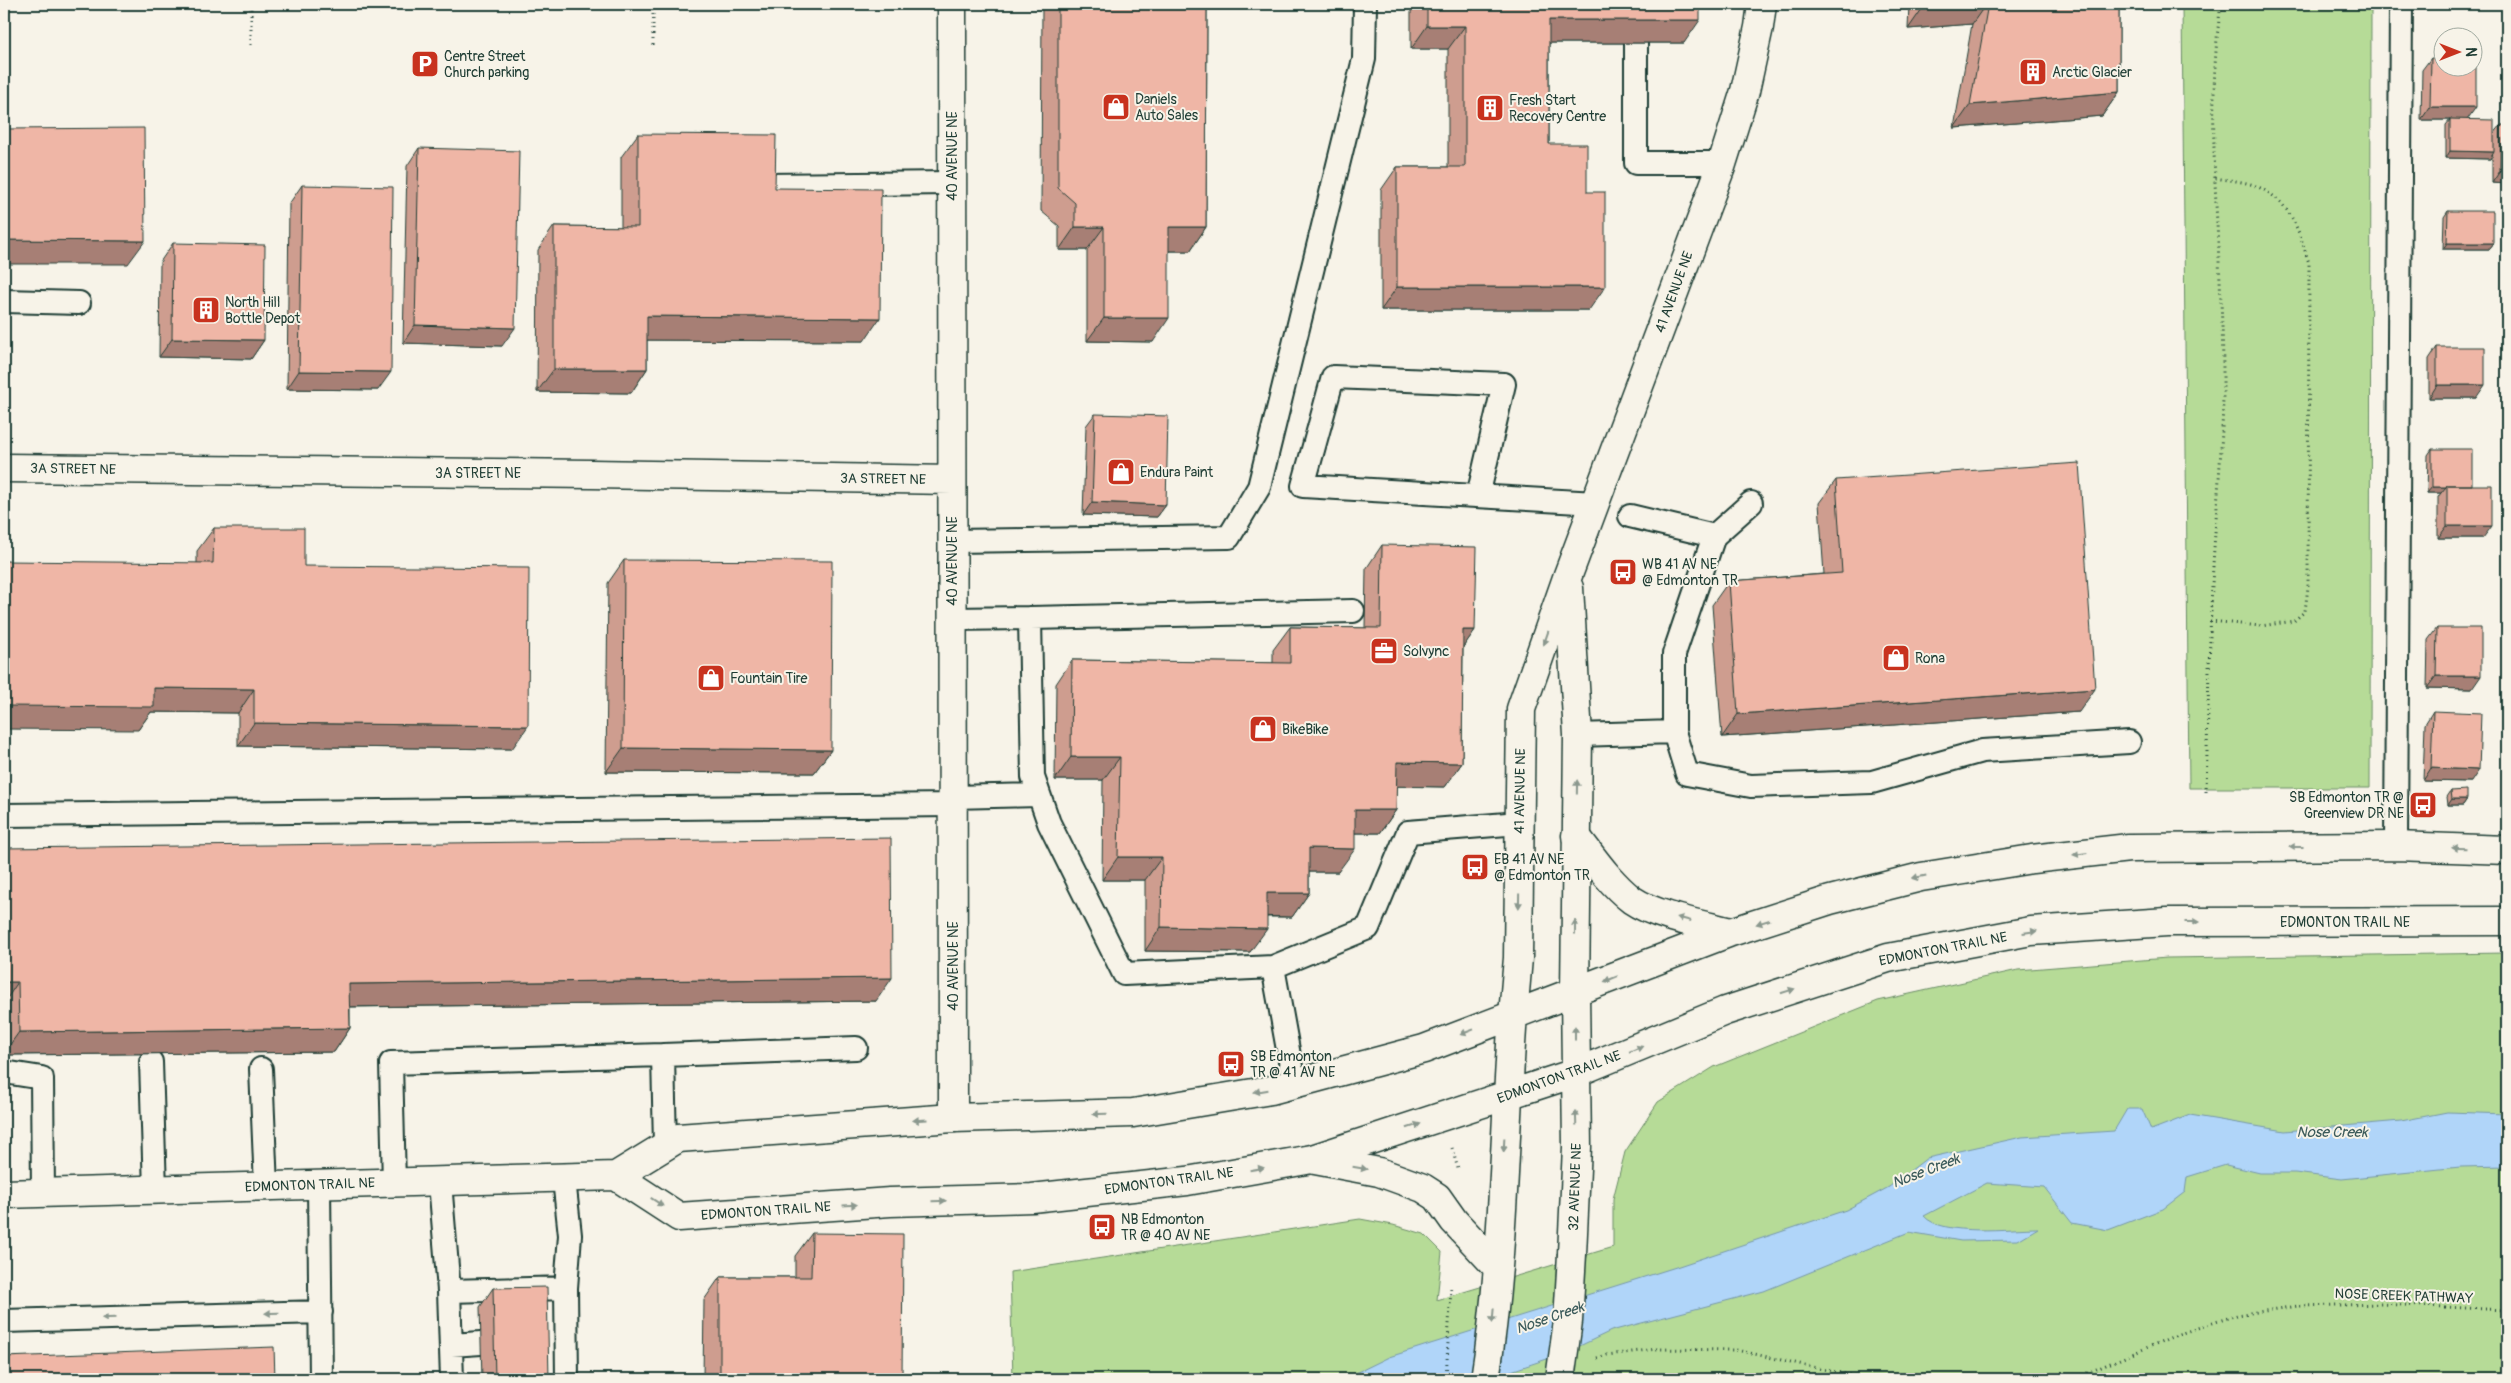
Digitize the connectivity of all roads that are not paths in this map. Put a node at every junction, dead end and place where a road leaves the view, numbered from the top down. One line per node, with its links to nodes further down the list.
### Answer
1 (952, 4): 7 (main road, 40 AVENUE NE)
2 (1365, 4): 18 (lane)
3 (1762, 4): 6 (main road, 41 AVENUE NE)
4 (2401, 4): 31 (lane)
5 (1636, 43): 6 (lane)
6 (1722, 163): 14 (main road, 41 AVENUE NE)
7 (952, 182): 8 (lane); 12 (main road, 40 AVENUE NE)
8 (765, 185)
9 (4, 301): 10 (lane)
10 (79, 303)
11 (4, 468): 12 (main road, 3A STREET NE)
12 (952, 480): 18 (main road, 40 AVENUE NE)
13 (1478, 496): 13 (lane); 14 (lane)
14 (1596, 503): 19 (main road, 41 AVENUE NE)
15 (1751, 503): 17 (lane)
16 (1630, 516): 17 (lane)
17 (1714, 536): 23 (lane)
18 (952, 541): 22 (main road, 40 AVENUE NE)
19 (1568, 575): 24 (main road, 41 AVENUE NE); 29 (main road, 41 AVENUE NE, one-way to 29)
20 (1353, 611): 21 (lane)
21 (1030, 618): 22 (lane); 26 (lane)
22 (953, 619): 27 (main road, 40 AVENUE NE)
23 (1674, 732): 24 (lane); 25 (lane)
24 (1578, 735): 30 (main road, 41 AVENUE NE, one-way to 24)
25 (2129, 742)
26 (1040, 795): 27 (lane); 35 (lane)
27 (953, 801): 28 (lane); 46 (main road, 40 AVENUE NE)
28 (4, 815)
29 (1519, 823): 35 (lane); 37 (main road, 41 AVENUE NE, one-way to 37)
30 (1576, 836): 34 (main road, one-way to 30); 36 (main road, 41 AVENUE NE, one-way to 30)
31 (2396, 846): 32 (main road, EDMONTON TRAIL NE, one-way to 31); 34 (main road, EDMONTON TRAIL NE, one-way to 34)
32 (2507, 850)
33 (2507, 921): 43 (main road, EDMONTON TRAIL NE, one-way to 33)
34 (1731, 932): 36 (main road, EDMONTON TRAIL NE, one-way to 36)
35 (1272, 967): 44 (lane)
36 (1574, 993): 37 (main road, EDMONTON TRAIL NE); 43 (main road, 32 AVENUE NE, one-way to 36)
37 (1513, 1015): 44 (main road, EDMONTON TRAIL NE, one-way to 44); 45 (main road)
38 (856, 1048): 39 (lane)
39 (663, 1055): 47 (lane); 52 (lane)
40 (151, 1062): 55 (lane)
41 (261, 1069): 54 (lane)
42 (4, 1072): 56 (lane)
43 (1574, 1074): 45 (main road, EDMONTON TRAIL NE); 71 (main road, 32 AVENUE NE, one-way to 43, bridge)
44 (1294, 1083): 46 (main road, EDMONTON TRAIL NE, one-way to 46)
45 (1507, 1097): 48 (main road, EDMONTON TRAIL NE, one-way to 45); 58 (main road, one-way to 58)
46 (954, 1118): 47 (main road, EDMONTON TRAIL NE, one-way to 47)
47 (665, 1146): 49 (main road, EDMONTON TRAIL NE)
48 (1312, 1160): 49 (main road, EDMONTON TRAIL NE, one-way to 48); 58 (main road, one-way to 58)
49 (616, 1176): 50 (main road, EDMONTON TRAIL NE)
50 (564, 1179): 51 (main road, EDMONTON TRAIL NE); 59 (lane)
51 (440, 1182): 52 (main road, EDMONTON TRAIL NE); 60 (lane)
52 (394, 1183): 53 (main road, EDMONTON TRAIL NE)
53 (319, 1185): 54 (main road, EDMONTON TRAIL NE); 61 (lane)
54 (266, 1187): 55 (main road, EDMONTON TRAIL NE)
55 (155, 1190): 56 (main road, EDMONTON TRAIL NE)
56 (43, 1193): 57 (main road, EDMONTON TRAIL NE)
57 (4, 1194)
58 (1497, 1267): 70 (main road, one-way to 70)
59 (566, 1288): 60 (lane); 63 (lane)
60 (449, 1291): 66 (lane)
61 (321, 1312): 62 (lane, one-way to 62); 67 (lane)
62 (4, 1321)
63 (566, 1340): 64 (lane); 69 (lane)
64 (542, 1341)
65 (481, 1344): 66 (lane)
66 (451, 1345): 68 (lane)
67 (321, 1379)
68 (452, 1379)
69 (567, 1379)
70 (1485, 1379)
71 (1560, 1379)

